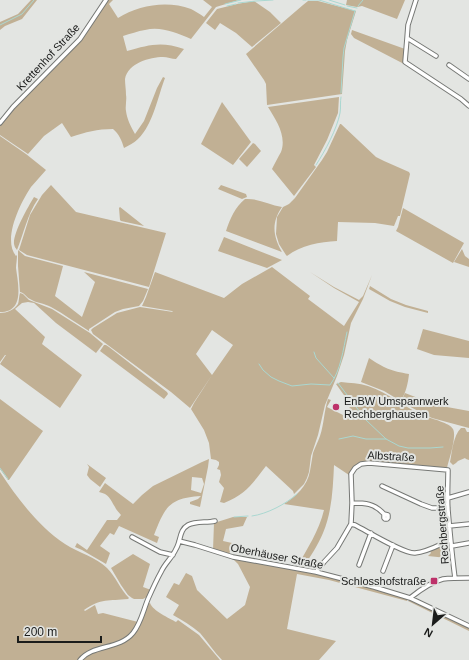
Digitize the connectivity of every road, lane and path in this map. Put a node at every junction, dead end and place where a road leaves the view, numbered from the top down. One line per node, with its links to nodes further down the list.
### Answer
1 (106, 0): 8 (street, Krettenhof Straße)
2 (416, 0): 3 (street)
3 (407, 38): 4 (street); 7 (street)
4 (436, 56)
5 (448, 65): 6 (street)
6 (469, 79)
7 (469, 106)
8 (0, 123)
9 (448, 470): 12 (street, Rechbergstraße); 13 (street, Albstraße)
10 (382, 486): 14 (street)
11 (469, 492): 12 (street)
12 (448, 498): 14 (street, Rechbergstraße)
13 (352, 503): 15 (street); 17 (street, Albstraße)
14 (448, 508): 19 (street, Rechbergstraße)
15 (384, 514)
16 (215, 522): 23 (street)
17 (351, 524): 20 (street); 30 (street, Albstraße)
18 (469, 524): 19 (street)
19 (449, 526): 22 (street, Rechbergstraße)
20 (371, 533): 25 (street); 28 (street)
21 (132, 537): 27 (street)
22 (450, 540): 25 (street); 26 (street, Rechbergstraße)
23 (179, 541): 27 (street); 30 (street, Oberhäuser Straße)
24 (469, 543): 26 (street)
25 (393, 545): 29 (street)
26 (452, 546): 31 (street, Rechbergstraße)
27 (173, 555): 35 (street)
28 (359, 565)
29 (383, 571)
30 (316, 572): 33 (street, Oberhäuser Straße)
31 (455, 578): 32 (street); 33 (street)
32 (469, 578)
33 (410, 598): 34 (street)
34 (469, 626)
35 (80, 660)

